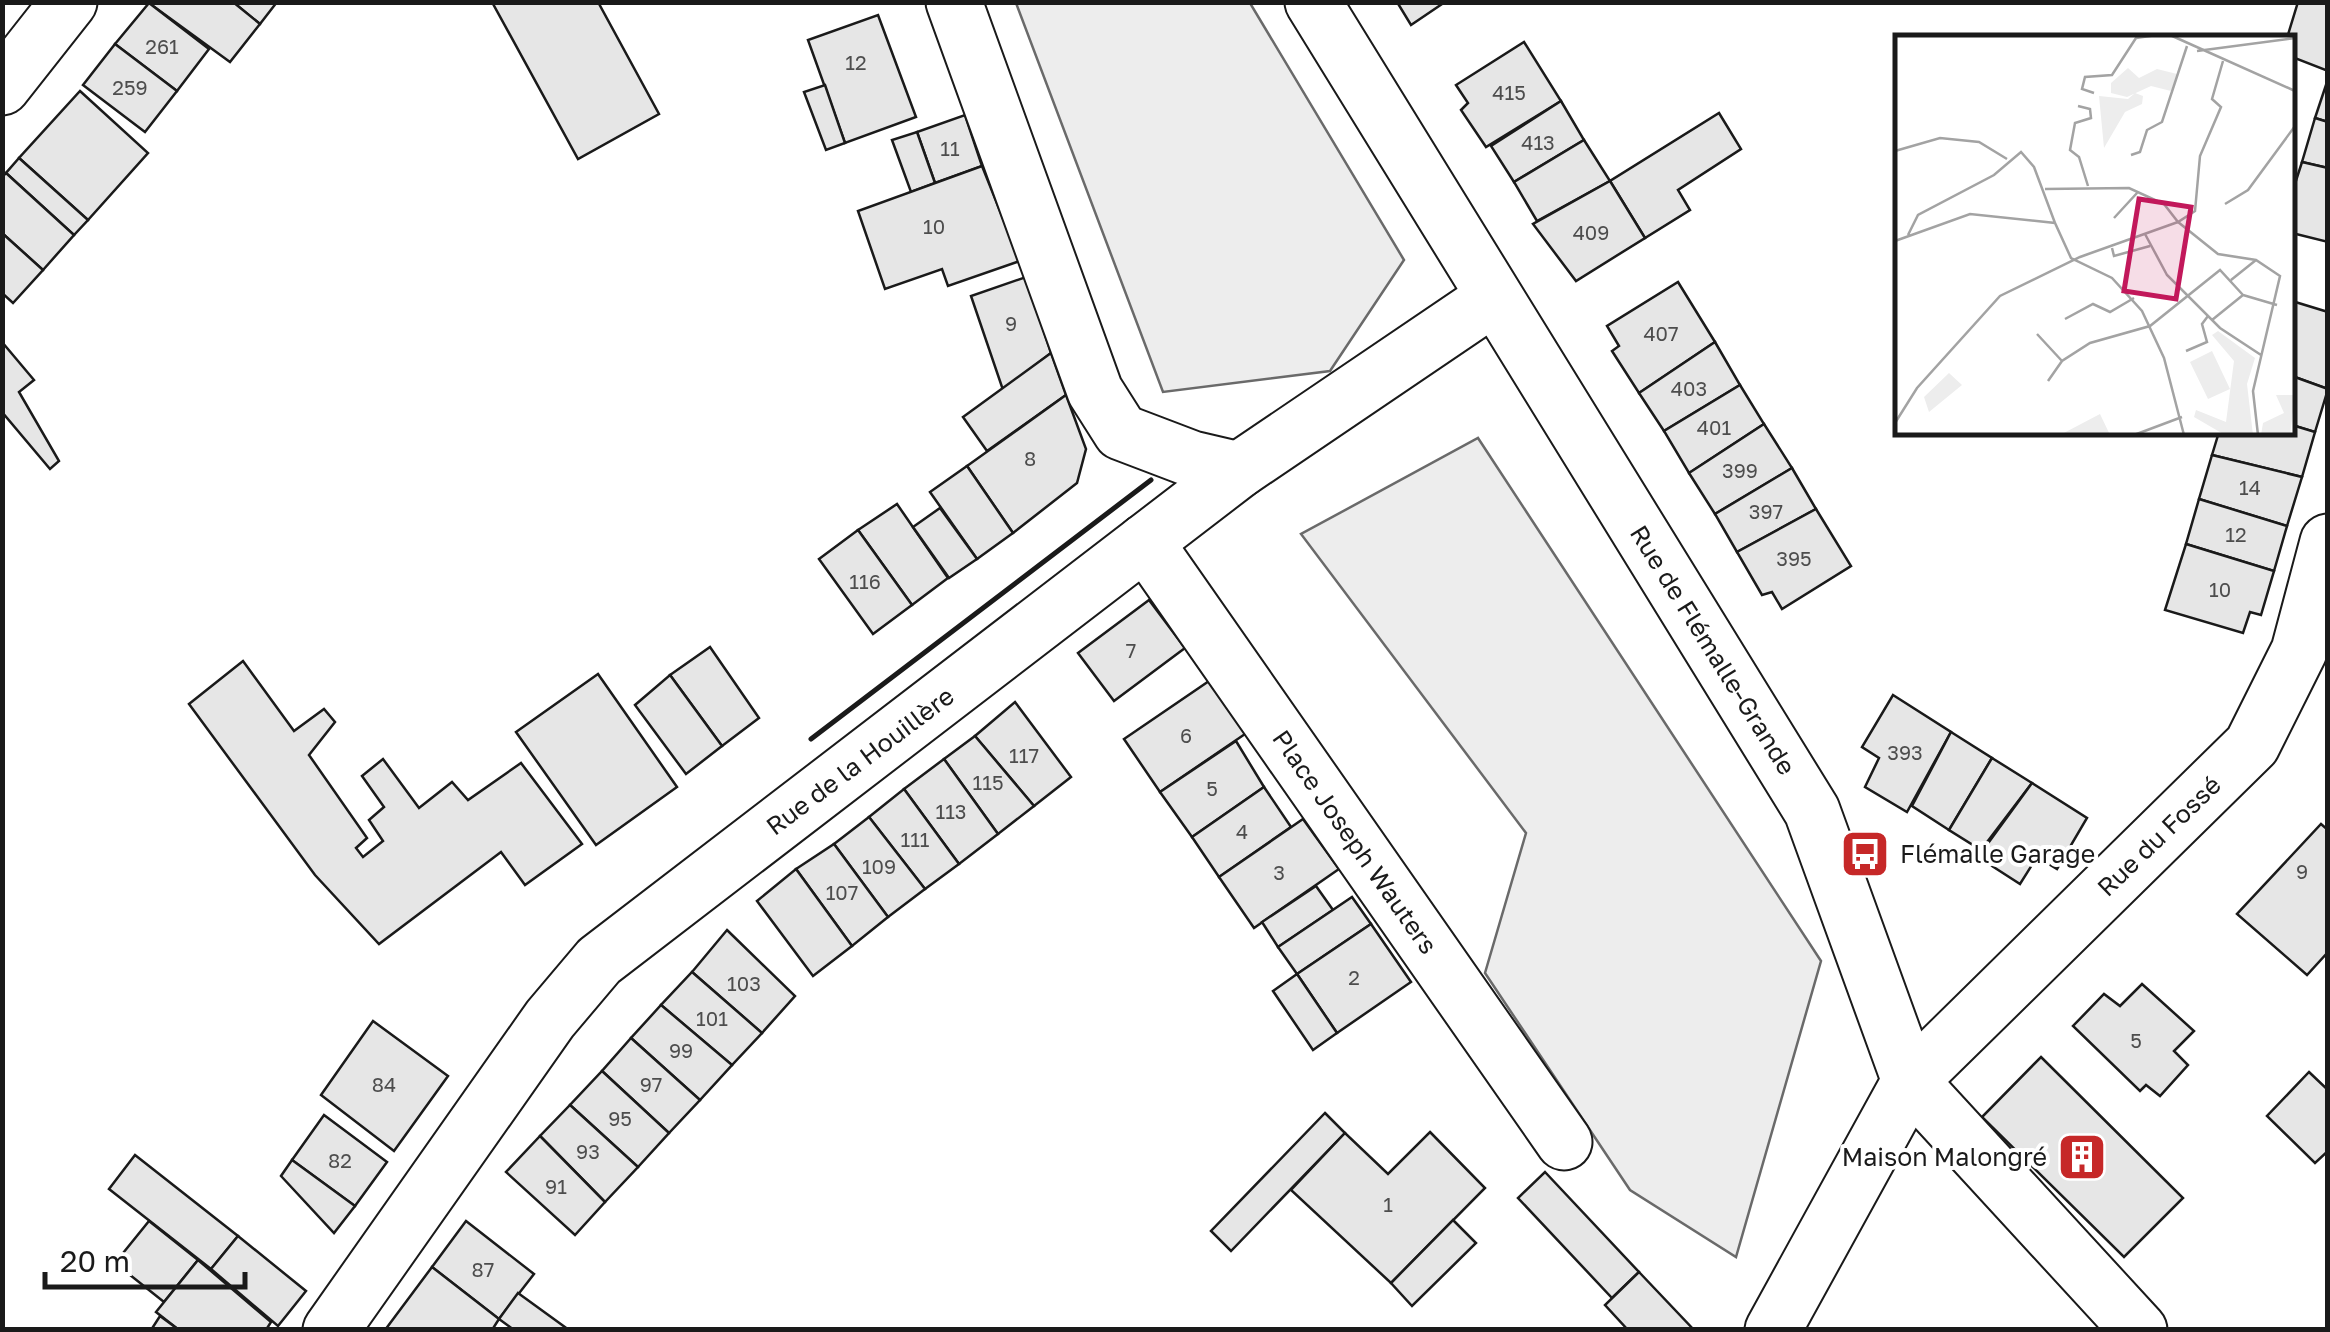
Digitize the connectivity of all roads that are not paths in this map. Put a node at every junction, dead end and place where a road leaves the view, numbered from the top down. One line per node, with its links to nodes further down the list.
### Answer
1 (69, 2): 4 (street)
2 (954, 2): 6 (street)
3 (1313, 2): 5 (street, Rue de Flémalle-Grande)
4 (2, 86)
5 (1493, 298): 6 (street, Rue de la Houillère); 9 (street, Rue de Flémalle-Grande)
6 (1239, 470): 7 (street, Rue de la Houillère)
7 (1145, 542): 10 (street, Place Joseph Wauters); 11 (street, Rue de la Houillère)
8 (2328, 542): 9 (street, Rue du Fossé)
9 (1910, 1081): 12 (street); 13 (street)
10 (1564, 1142)
11 (332, 1330)
12 (1773, 1330)
13 (2138, 1330)

